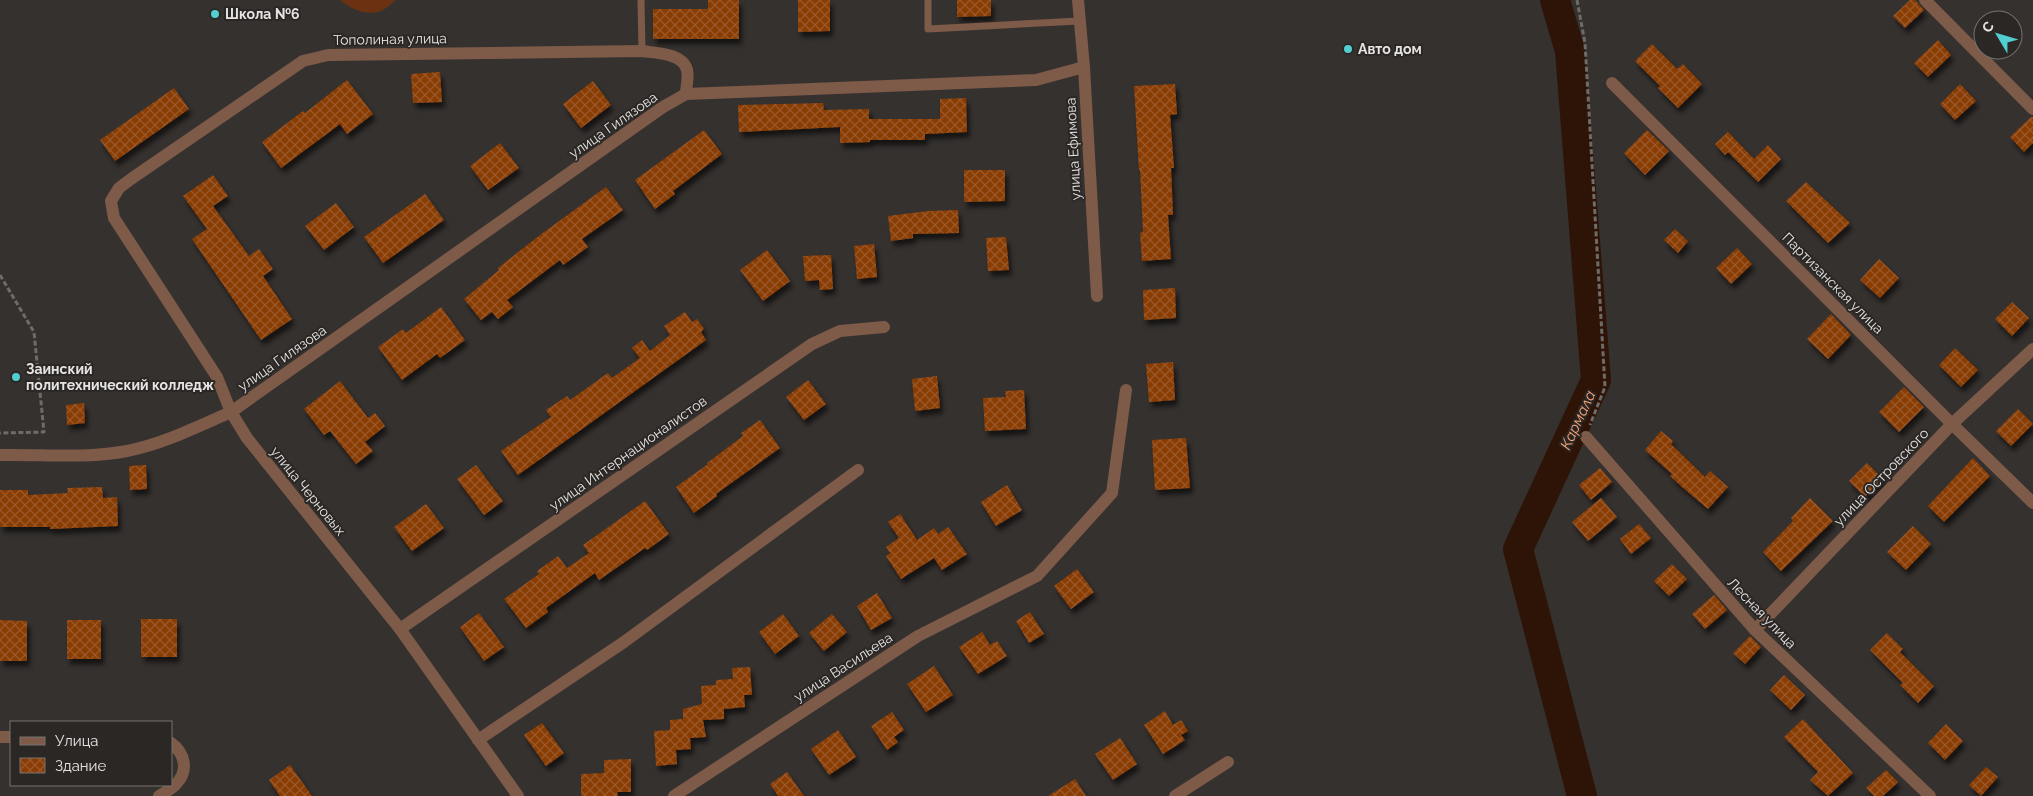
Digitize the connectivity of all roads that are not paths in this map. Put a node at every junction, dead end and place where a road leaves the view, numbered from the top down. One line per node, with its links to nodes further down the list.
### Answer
1 (641, 0): 6 (lane)
2 (928, 0): 5 (lane)
3 (1078, 0): 5 (street, улица Ефимова)
4 (1926, 0): 10 (street)
5 (1079, 21): 7 (street, улица Ефимова)
6 (642, 51): 9 (street, Тополиная улица); 11 (street, Тополиная улица)
7 (1084, 67): 9 (street, улица Гилязова); 12 (street, улица Ефимова)
8 (1612, 83): 17 (street, Партизанская улица)
9 (686, 94): 16 (street, улица Гилязова)
10 (2033, 109)
11 (119, 188): 16 (street, улица Черновых)
12 (1097, 296)
13 (884, 327): 22 (street, улица Интернационалистов)
14 (2033, 349): 17 (street, улица Островского)
15 (1126, 390): 29 (street, улица Васильева)
16 (231, 412): 19 (street, улица Гилязова); 22 (street, улица Черновых)
17 (1952, 424): 21 (street, Партизанская улица); 23 (street, улица Островского)
18 (1586, 437): 23 (street, Лесная улица)
19 (0, 455)
20 (858, 470): 24 (street)
21 (2033, 503)
22 (400, 630): 24 (street, улица Черновых)
23 (1755, 630): 31 (street, Лесная улица)
24 (478, 740): 28 (street, улица Черновых)
25 (172, 744): 27 (street)
26 (1228, 762): 30 (street)
27 (159, 796)
28 (518, 796)
29 (674, 796)
30 (1175, 796)
31 (1930, 796)

